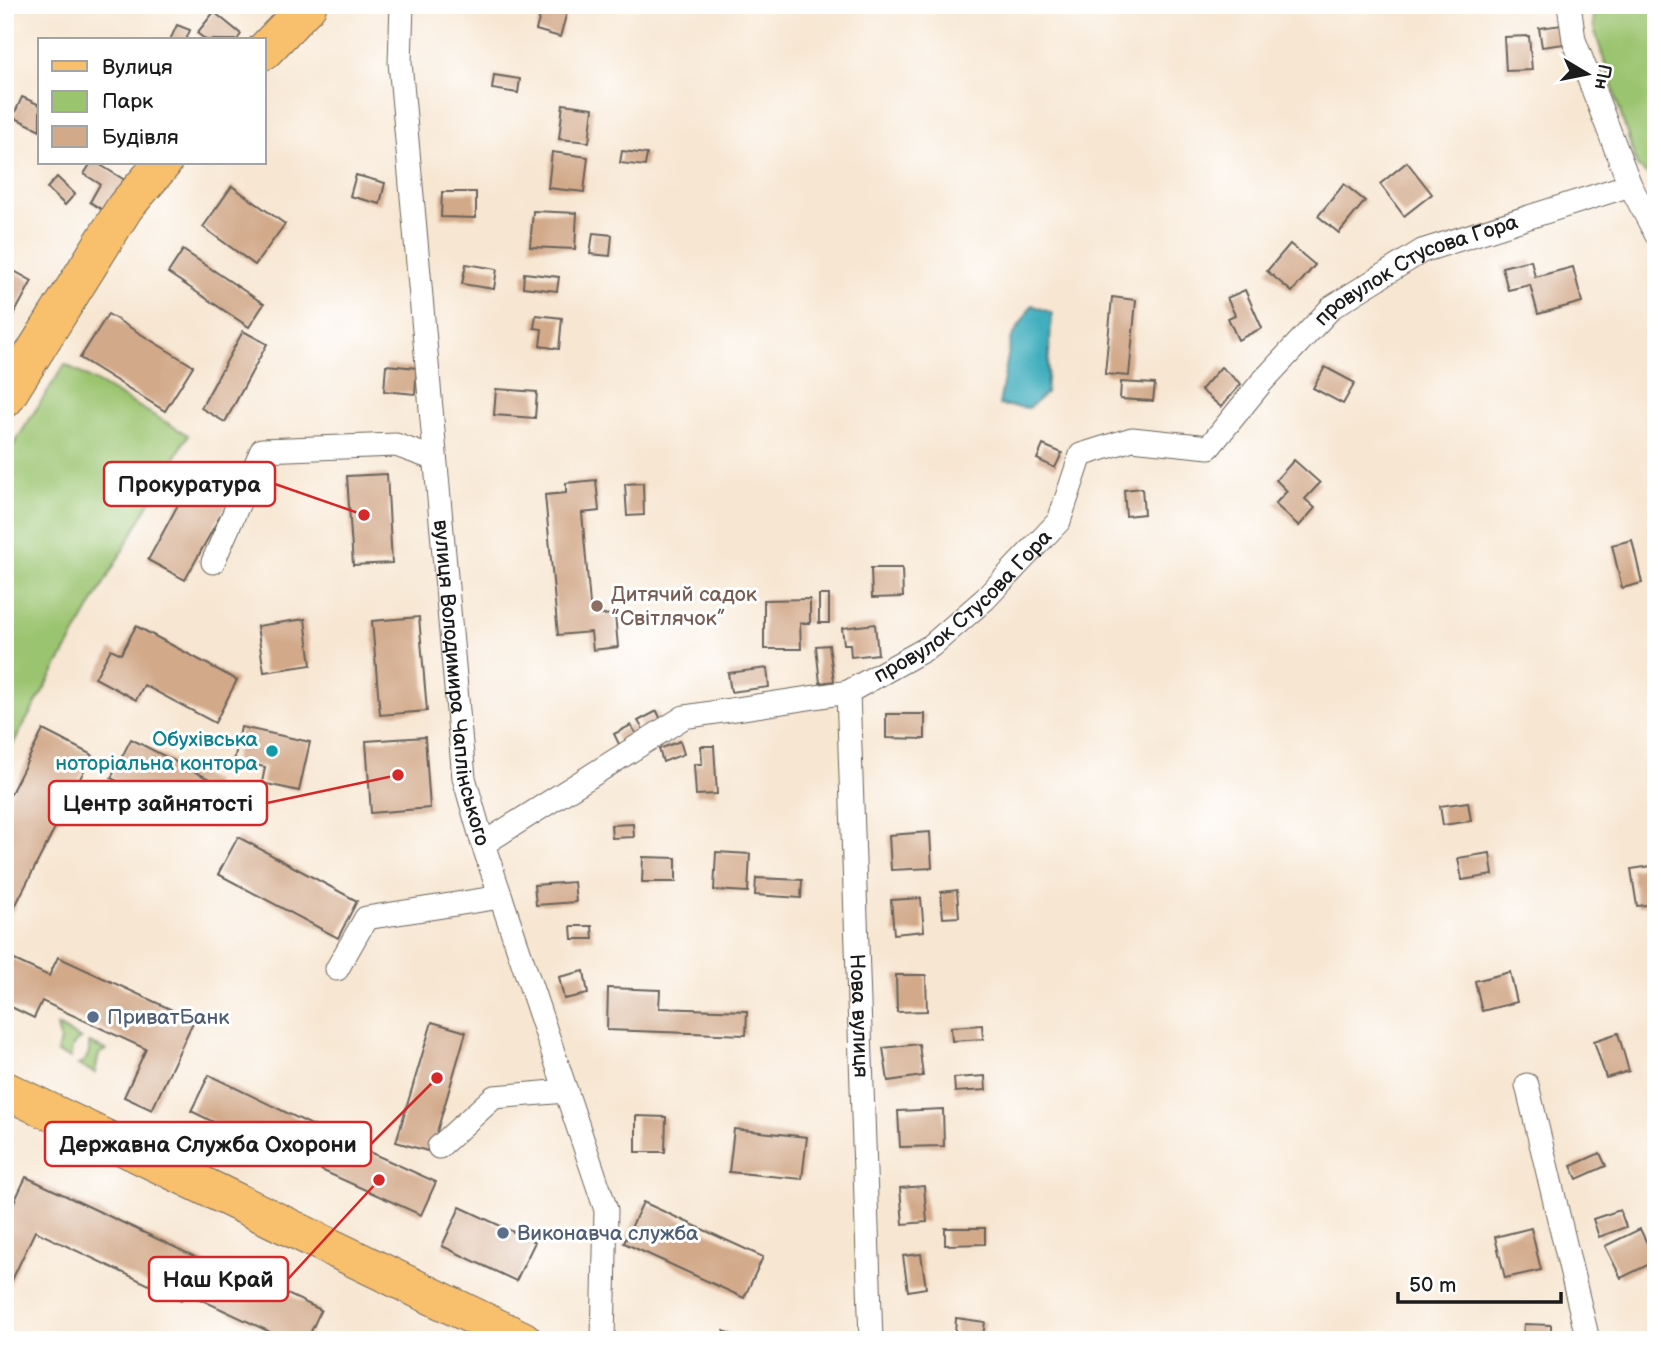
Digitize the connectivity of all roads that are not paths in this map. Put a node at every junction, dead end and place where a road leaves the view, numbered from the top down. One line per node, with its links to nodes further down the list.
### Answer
1 (308, 5): 4 (main road)
2 (402, 5): 9 (street, вулиця Володимира Чаплінського)
3 (1569, 5): 6 (street)
4 (266, 49)
5 (162, 164): 8 (main road)
6 (1630, 185): 7 (street); 11 (street, провулок Стусова Гора)
7 (1656, 234)
8 (5, 399)
9 (435, 459): 10 (street); 12 (street, вулиця Володимира Чаплінського)
10 (213, 562)
11 (848, 692): 12 (street, провулок Стусова Гора); 21 (street, Нова вулиця)
12 (483, 844): 13 (street, вулиця Володимира Чаплінського)
13 (501, 897): 14 (street); 17 (street, вулиця Володимира Чаплінського)
14 (337, 969)
15 (1527, 1085): 22 (street)
16 (5, 1090): 19 (main road)
17 (566, 1091): 18 (street); 20 (street, вулиця Володимира Чаплінського)
18 (439, 1147)
19 (523, 1340)
20 (603, 1340)
21 (870, 1340)
22 (1588, 1340)

